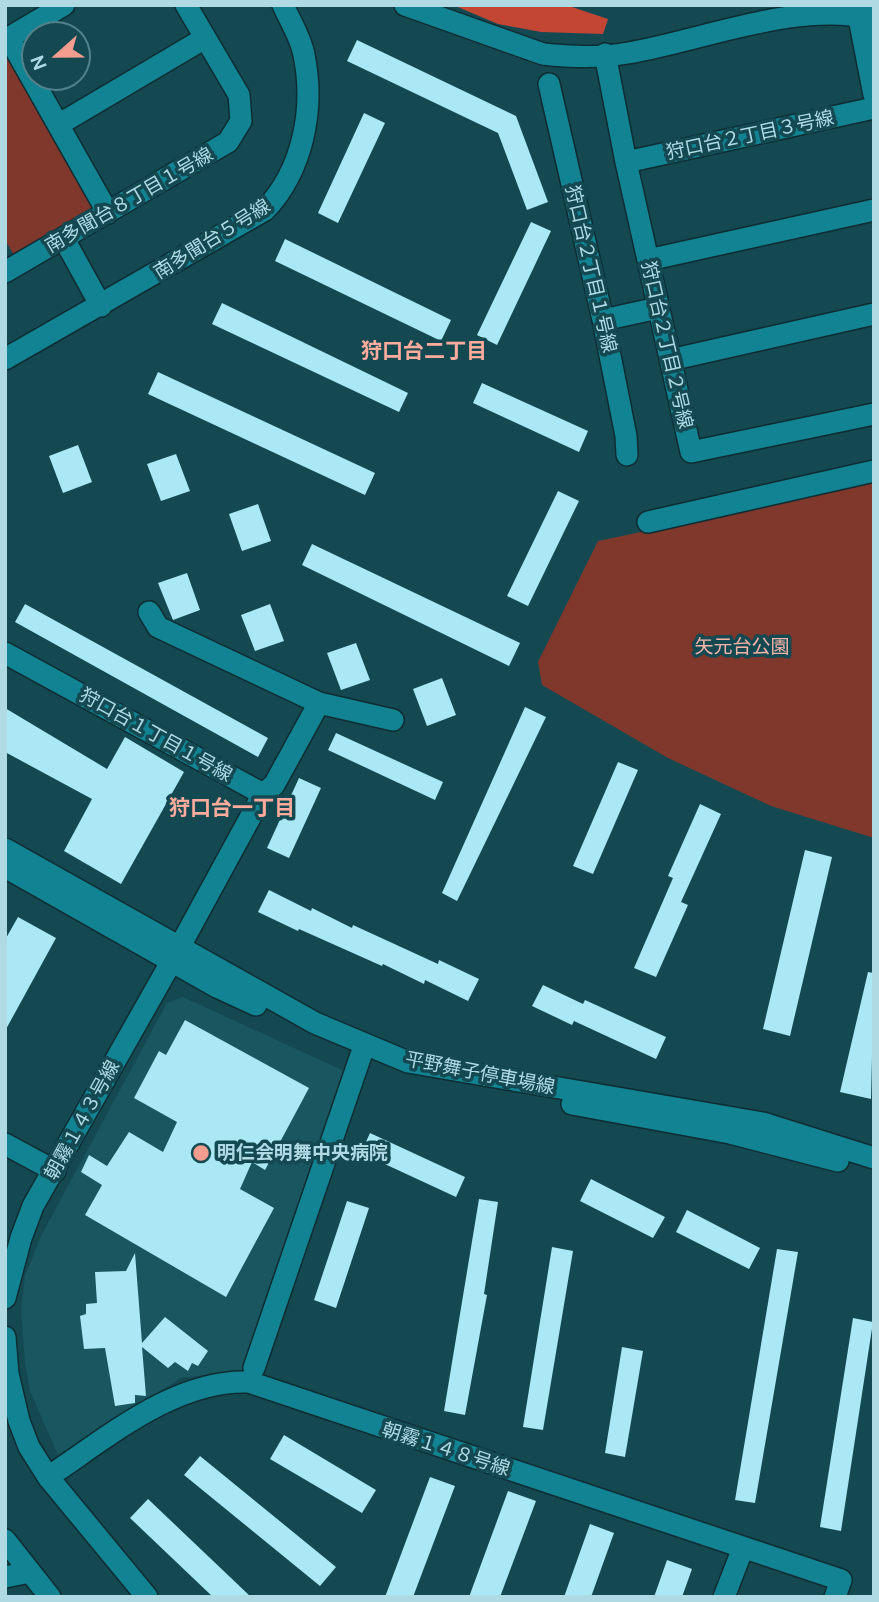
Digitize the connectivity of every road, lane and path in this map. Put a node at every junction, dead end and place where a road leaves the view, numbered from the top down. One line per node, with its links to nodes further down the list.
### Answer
1 (64, 5): 8 (street)
2 (186, 5): 7 (street, 南多聞台８丁目１号線)
3 (405, 5): 9 (street)
4 (291, 7): 20 (street, 南多聞台５号線)
5 (788, 9): 6 (street); 9 (street)
6 (868, 13): 11 (street)
7 (205, 37): 13 (street); 16 (street, 南多聞台８丁目１号線)
8 (7, 39): 13 (street)
9 (606, 54): 14 (street, 狩口台２丁目２号線)
10 (549, 84): 23 (street, 狩口台２丁目１号線)
11 (874, 95)
12 (874, 108): 14 (street, 狩口台２丁目３号線)
13 (58, 125): 16 (street)
14 (626, 162): 18 (street, 狩口台２丁目２号線)
15 (874, 210): 18 (street)
16 (108, 213): 17 (street, 南多聞台８丁目１号線)
17 (64, 239): 19 (street, 南多聞台８丁目１号線); 20 (street)
18 (648, 260): 21 (street, 狩口台２丁目２号線)
19 (8, 265)
20 (101, 306): 24 (street, 南多聞台５号線)
21 (658, 308): 23 (street); 25 (street, 狩口台２丁目２号線)
22 (874, 314): 25 (street)
23 (604, 320): 27 (street, 狩口台２丁目１号線)
24 (5, 359)
25 (670, 360): 26 (street, 狩口台２丁目２号線)
26 (874, 414)
27 (627, 456)
28 (874, 471): 29 (street)
29 (648, 522)
30 (149, 612): 32 (street)
31 (5, 653): 34 (street, 狩口台１丁目１号線)
32 (319, 703): 33 (street); 34 (street)
33 (393, 720)
34 (263, 794): 37 (street)
35 (5, 849): 37 (street, 平野舞子停車場線)
36 (5, 867): 37 (street, 平野舞子停車場線)
37 (175, 955): 38 (street, 平野舞子停車場線); 40 (street, 平野舞子停車場線); 42 (street, 朝霧１４３号線)
38 (361, 1055): 41 (street, 平野舞子停車場線); 45 (street)
39 (5, 1144): 42 (street)
40 (874, 1158)
41 (874, 1170)
42 (55, 1171): 43 (street, 朝霧１４３号線)
43 (5, 1298)
44 (5, 1337): 46 (street)
45 (254, 1368)
46 (7, 1374): 47 (street)
47 (48, 1476): 49 (street, 朝霧１４８号線); 52 (street)
48 (5, 1540): 50 (street)
49 (743, 1548): 54 (street); 55 (street, 朝霧１４８号線)
50 (30, 1572): 51 (street); 53 (street)
51 (5, 1577)
52 (138, 1594)
53 (50, 1597)
54 (724, 1597)
55 (835, 1597)

